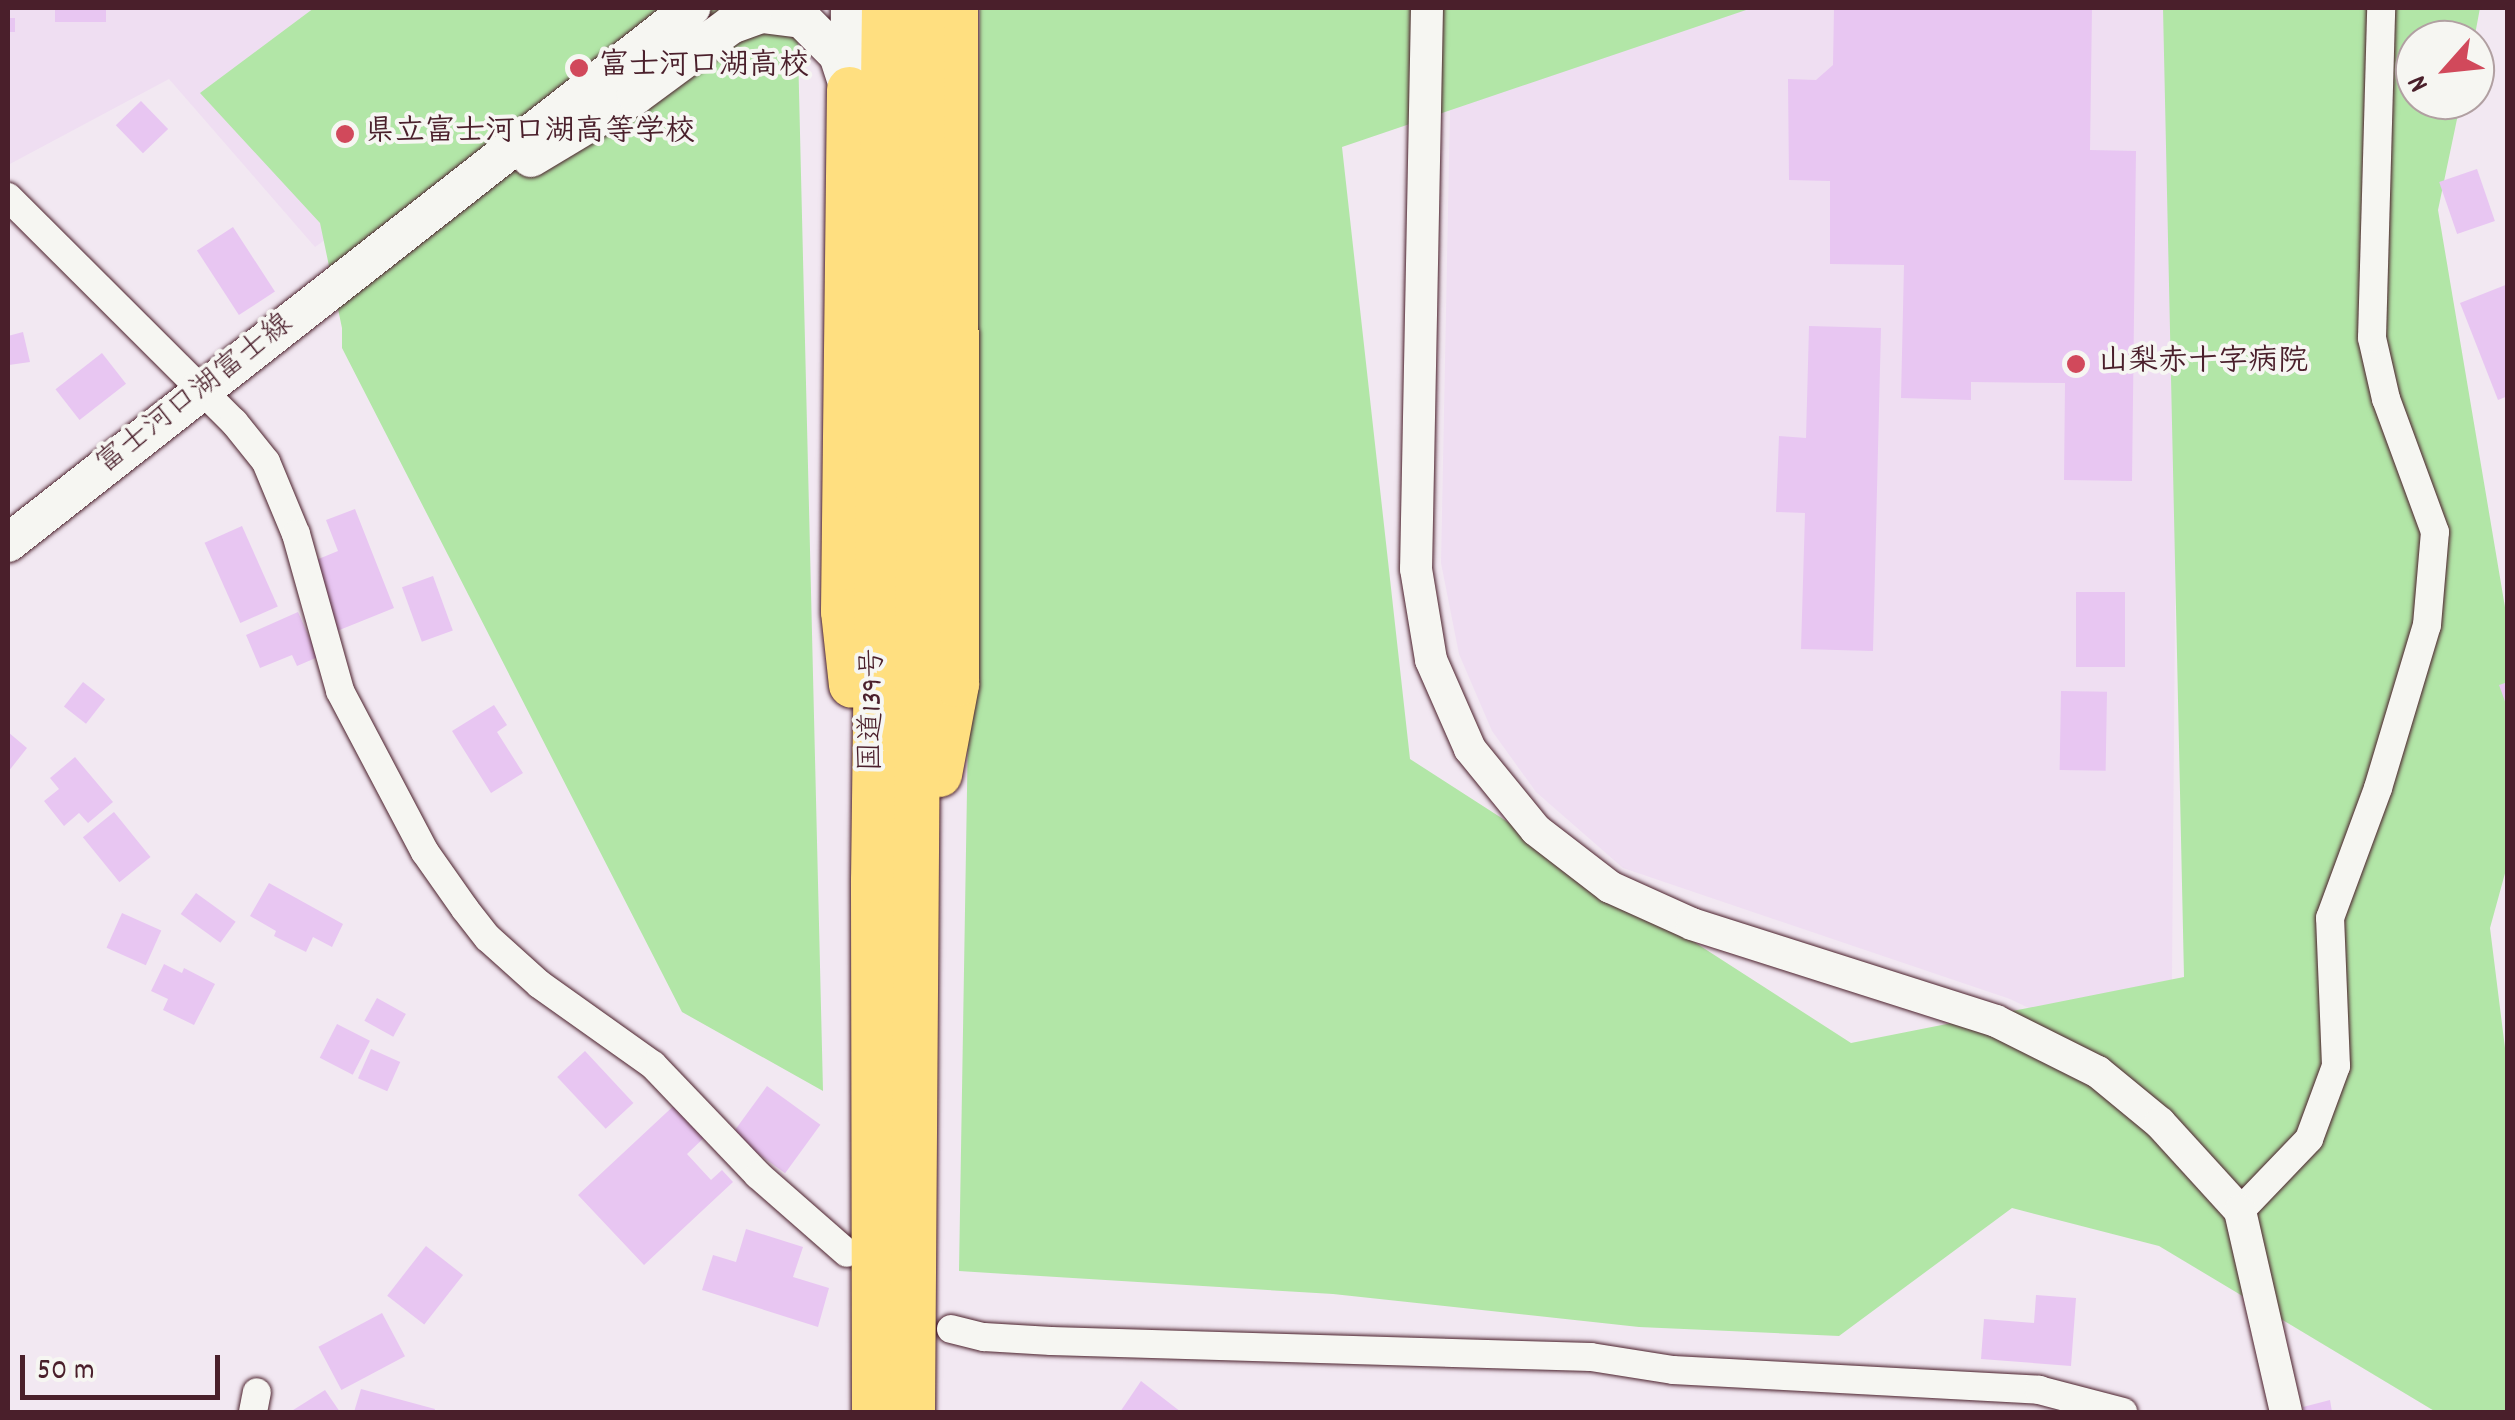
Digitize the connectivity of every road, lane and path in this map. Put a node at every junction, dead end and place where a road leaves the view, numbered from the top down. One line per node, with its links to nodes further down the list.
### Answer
1 (691, 8): 11 (main road, 富士河口湖富士線)
2 (850, 8): 9 (main road)
3 (884, 8): 14 (highway, 国道139号)
4 (922, 8): 15 (highway, 国道139号)
5 (954, 8): 15 (highway)
6 (1426, 8): 16 (street)
7 (2381, 8): 16 (street)
8 (743, 16): 9 (main road); 11 (main road, 富士河口湖富士線)
9 (849, 89): 14 (highway)
10 (8, 198): 12 (street)
11 (384, 248): 12 (main road, 富士河口湖富士線)
12 (202, 390): 13 (main road, 富士河口湖富士線); 17 (street)
13 (8, 543)
14 (873, 880): 20 (highway, 国道139号)
15 (918, 882): 21 (highway, 国道139号)
16 (2240, 1211): 23 (street)
17 (847, 1253)
18 (951, 1328): 19 (street)
19 (1972, 1398): 22 (street)
20 (874, 1412)
21 (912, 1412)
22 (2123, 1412)
23 (2286, 1412)

